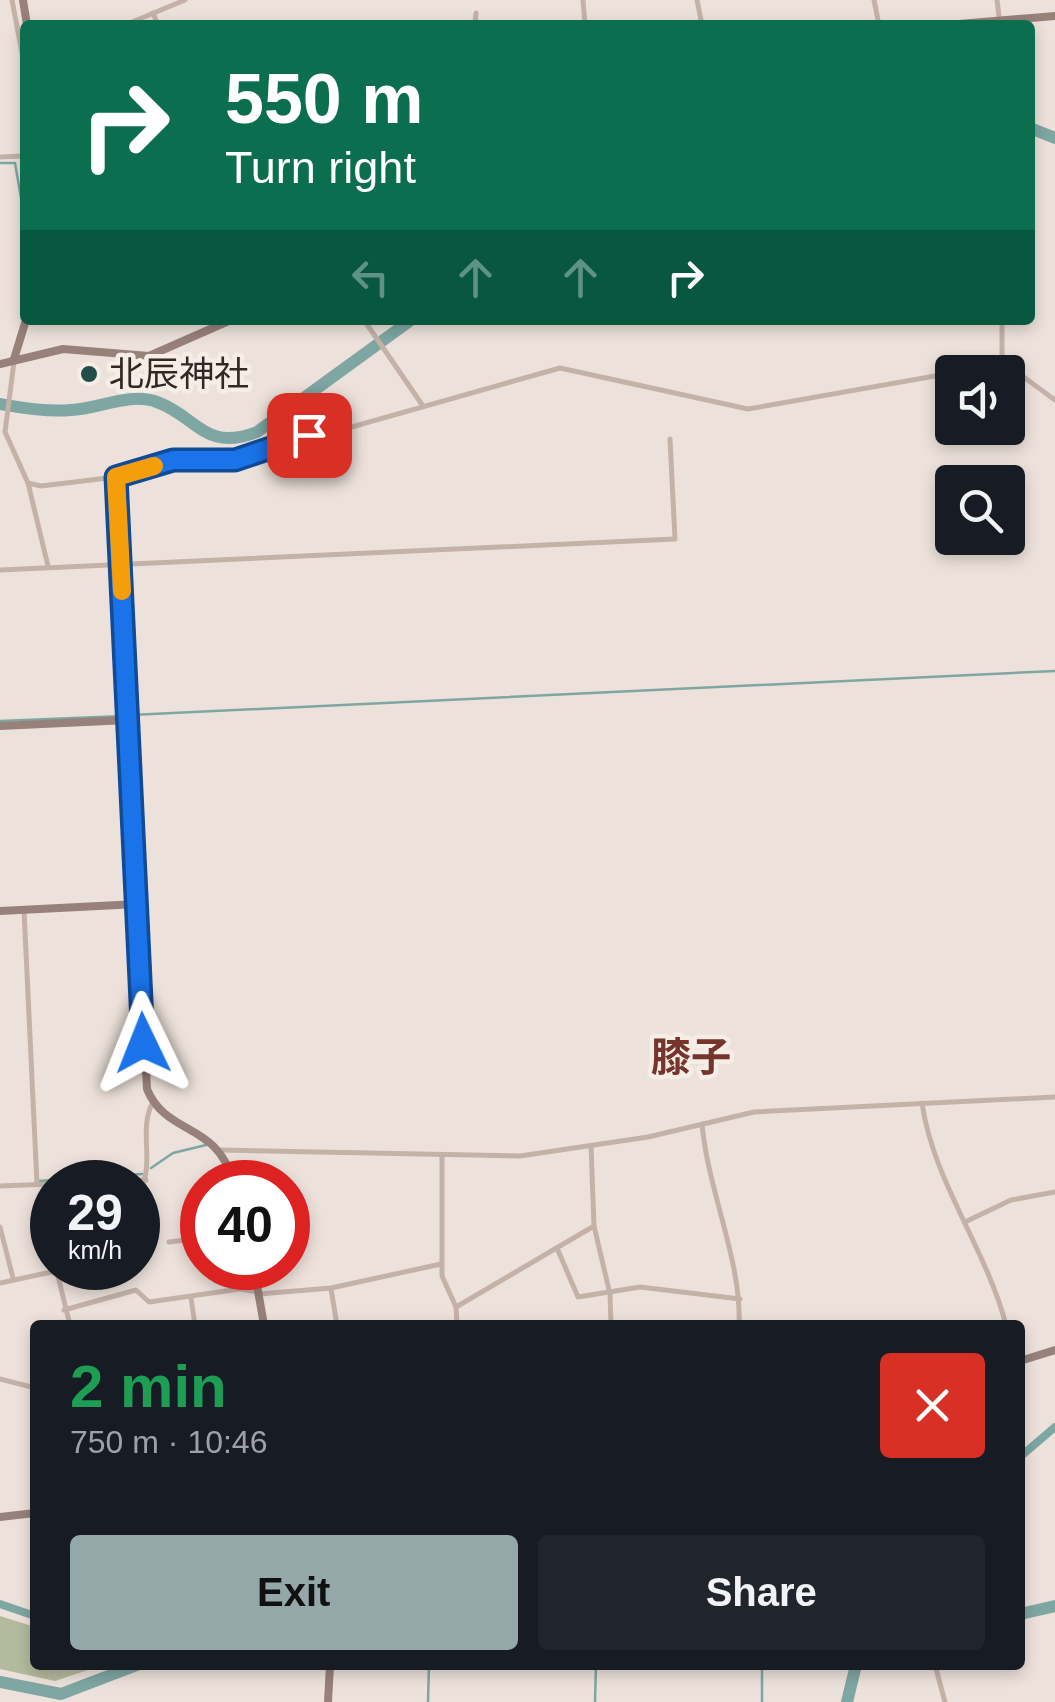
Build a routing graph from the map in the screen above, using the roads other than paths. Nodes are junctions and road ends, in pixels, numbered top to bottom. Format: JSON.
{"nodes":[{"id":1,"x":12,"y":0,"type":"edge"},
{"id":2,"x":186,"y":0,"type":"edge"},
{"id":3,"x":153,"y":13,"type":"junction"},
{"id":4,"x":476,"y":14,"type":"dead end"},
{"id":5,"x":1055,"y":16,"type":"edge"},
{"id":6,"x":137,"y":20,"type":"edge"},
{"id":7,"x":156,"y":20,"type":"edge"},
{"id":8,"x":475,"y":20,"type":"edge"},
{"id":9,"x":1024,"y":20,"type":"edge"},
{"id":10,"x":20,"y":42,"type":"edge"},
{"id":11,"x":24,"y":325,"type":"edge"},
{"id":12,"x":220,"y":325,"type":"edge"},
{"id":13,"x":367,"y":325,"type":"edge"},
{"id":14,"x":1002,"y":325,"type":"edge"},
{"id":15,"x":1002,"y":355,"type":"edge"},
{"id":16,"x":14,"y":359,"type":"junction"},
{"id":17,"x":0,"y":364,"type":"edge"},
{"id":18,"x":935,"y":376,"type":"edge"},
{"id":19,"x":1025,"y":378,"type":"edge"},
{"id":20,"x":1055,"y":400,"type":"edge"},
{"id":21,"x":424,"y":406,"type":"junction"},
{"id":22,"x":670,"y":439,"type":"dead end"},
{"id":23,"x":116,"y":477,"type":"junction"},
{"id":24,"x":28,"y":483,"type":"junction"},
{"id":25,"x":121,"y":565,"type":"junction"},
{"id":26,"x":48,"y":566,"type":"junction"},
{"id":27,"x":0,"y":570,"type":"edge"},
{"id":28,"x":128,"y":720,"type":"junction"},
{"id":29,"x":0,"y":726,"type":"edge"},
{"id":30,"x":138,"y":904,"type":"junction"},
{"id":31,"x":24,"y":910,"type":"junction"},
{"id":32,"x":0,"y":911,"type":"edge"},
{"id":33,"x":1055,"y":1098,"type":"edge"},
{"id":34,"x":152,"y":1102,"type":"junction"},
{"id":35,"x":922,"y":1103,"type":"junction"},
{"id":36,"x":702,"y":1124,"type":"junction"},
{"id":37,"x":592,"y":1146,"type":"junction"},
{"id":38,"x":220,"y":1150,"type":"junction"},
{"id":39,"x":442,"y":1157,"type":"junction"},
{"id":40,"x":36,"y":1160,"type":"edge"},
{"id":41,"x":146,"y":1160,"type":"edge"},
{"id":42,"x":224,"y":1160,"type":"edge"},
{"id":43,"x":30,"y":1184,"type":"edge"},
{"id":44,"x":0,"y":1186,"type":"edge"},
{"id":45,"x":1055,"y":1192,"type":"edge"},
{"id":46,"x":967,"y":1221,"type":"junction"},
{"id":47,"x":594,"y":1226,"type":"junction"},
{"id":48,"x":0,"y":1227,"type":"edge"},
{"id":49,"x":180,"y":1241,"type":"edge"},
{"id":50,"x":168,"y":1242,"type":"dead end"},
{"id":51,"x":557,"y":1248,"type":"junction"},
{"id":52,"x":441,"y":1264,"type":"junction"},
{"id":53,"x":30,"y":1274,"type":"edge"},
{"id":54,"x":13,"y":1278,"type":"junction"},
{"id":55,"x":0,"y":1283,"type":"edge"},
{"id":56,"x":331,"y":1288,"type":"junction"},
{"id":57,"x":60,"y":1290,"type":"edge"},
{"id":58,"x":258,"y":1290,"type":"edge"},
{"id":59,"x":259,"y":1293,"type":"junction"},
{"id":60,"x":610,"y":1294,"type":"junction"},
{"id":61,"x":191,"y":1298,"type":"junction"},
{"id":62,"x":740,"y":1300,"type":"junction"},
{"id":63,"x":456,"y":1307,"type":"junction"},
{"id":64,"x":64,"y":1310,"type":"junction"},
{"id":65,"x":68,"y":1320,"type":"edge"},
{"id":66,"x":194,"y":1320,"type":"edge"},
{"id":67,"x":263,"y":1320,"type":"edge"},
{"id":68,"x":336,"y":1320,"type":"edge"},
{"id":69,"x":457,"y":1320,"type":"edge"},
{"id":70,"x":611,"y":1320,"type":"edge"},
{"id":71,"x":740,"y":1320,"type":"edge"},
{"id":72,"x":1004,"y":1320,"type":"edge"},
{"id":73,"x":1055,"y":1350,"type":"edge"},
{"id":74,"x":1025,"y":1360,"type":"edge"},
{"id":75,"x":0,"y":1379,"type":"edge"},
{"id":76,"x":30,"y":1387,"type":"edge"},
{"id":77,"x":30,"y":1514,"type":"edge"},
{"id":78,"x":0,"y":1516,"type":"edge"},
{"id":79,"x":330,"y":1670,"type":"edge"},
{"id":80,"x":936,"y":1670,"type":"edge"},
{"id":81,"x":328,"y":1702,"type":"edge"},
{"id":82,"x":945,"y":1702,"type":"edge"}],
"edges":[{"from":1,"to":10,"type":"street"},
{"from":2,"to":3,"type":"street"},
{"from":3,"to":6,"type":"street"},
{"from":3,"to":7,"type":"street"},
{"from":4,"to":8,"type":"street"},
{"from":5,"to":9,"type":"street"},
{"from":11,"to":16,"type":"street"},
{"from":12,"to":16,"type":"street"},
{"from":13,"to":21,"type":"street"},
{"from":14,"to":15,"type":"street"},
{"from":16,"to":17,"type":"street"},
{"from":16,"to":24,"type":"street"},
{"from":18,"to":21,"type":"street"},
{"from":19,"to":20,"type":"street"},
{"from":21,"to":23,"type":"street"},
{"from":22,"to":25,"type":"street"},
{"from":23,"to":24,"type":"street"},
{"from":23,"to":25,"type":"street"},
{"from":24,"to":26,"type":"street"},
{"from":25,"to":26,"type":"street"},
{"from":25,"to":28,"type":"street"},
{"from":26,"to":27,"type":"street"},
{"from":28,"to":29,"type":"street"},
{"from":28,"to":30,"type":"street"},
{"from":30,"to":31,"type":"street"},
{"from":30,"to":34,"type":"street"},
{"from":31,"to":32,"type":"street"},
{"from":31,"to":40,"type":"street"},
{"from":33,"to":35,"type":"street"},
{"from":34,"to":38,"type":"street"},
{"from":34,"to":41,"type":"street"},
{"from":35,"to":36,"type":"street"},
{"from":35,"to":46,"type":"street"},
{"from":36,"to":37,"type":"street"},
{"from":36,"to":62,"type":"street"},
{"from":37,"to":39,"type":"street"},
{"from":37,"to":47,"type":"street"},
{"from":38,"to":39,"type":"street"},
{"from":38,"to":42,"type":"street"},
{"from":39,"to":52,"type":"street"},
{"from":43,"to":44,"type":"street"},
{"from":45,"to":46,"type":"street"},
{"from":46,"to":72,"type":"street"},
{"from":47,"to":51,"type":"street"},
{"from":47,"to":60,"type":"street"},
{"from":48,"to":54,"type":"street"},
{"from":49,"to":50,"type":"street"},
{"from":51,"to":60,"type":"street"},
{"from":51,"to":63,"type":"street"},
{"from":52,"to":56,"type":"street"},
{"from":52,"to":63,"type":"street"},
{"from":53,"to":54,"type":"street"},
{"from":54,"to":55,"type":"street"},
{"from":56,"to":59,"type":"street"},
{"from":56,"to":68,"type":"street"},
{"from":57,"to":64,"type":"street"},
{"from":58,"to":59,"type":"street"},
{"from":59,"to":61,"type":"street"},
{"from":59,"to":67,"type":"street"},
{"from":60,"to":62,"type":"street"},
{"from":60,"to":70,"type":"street"},
{"from":61,"to":64,"type":"street"},
{"from":61,"to":66,"type":"street"},
{"from":62,"to":71,"type":"street"},
{"from":63,"to":69,"type":"street"},
{"from":64,"to":65,"type":"street"},
{"from":73,"to":74,"type":"street"},
{"from":75,"to":76,"type":"street"},
{"from":77,"to":78,"type":"street"},
{"from":79,"to":81,"type":"street"},
{"from":80,"to":82,"type":"street"}]}
